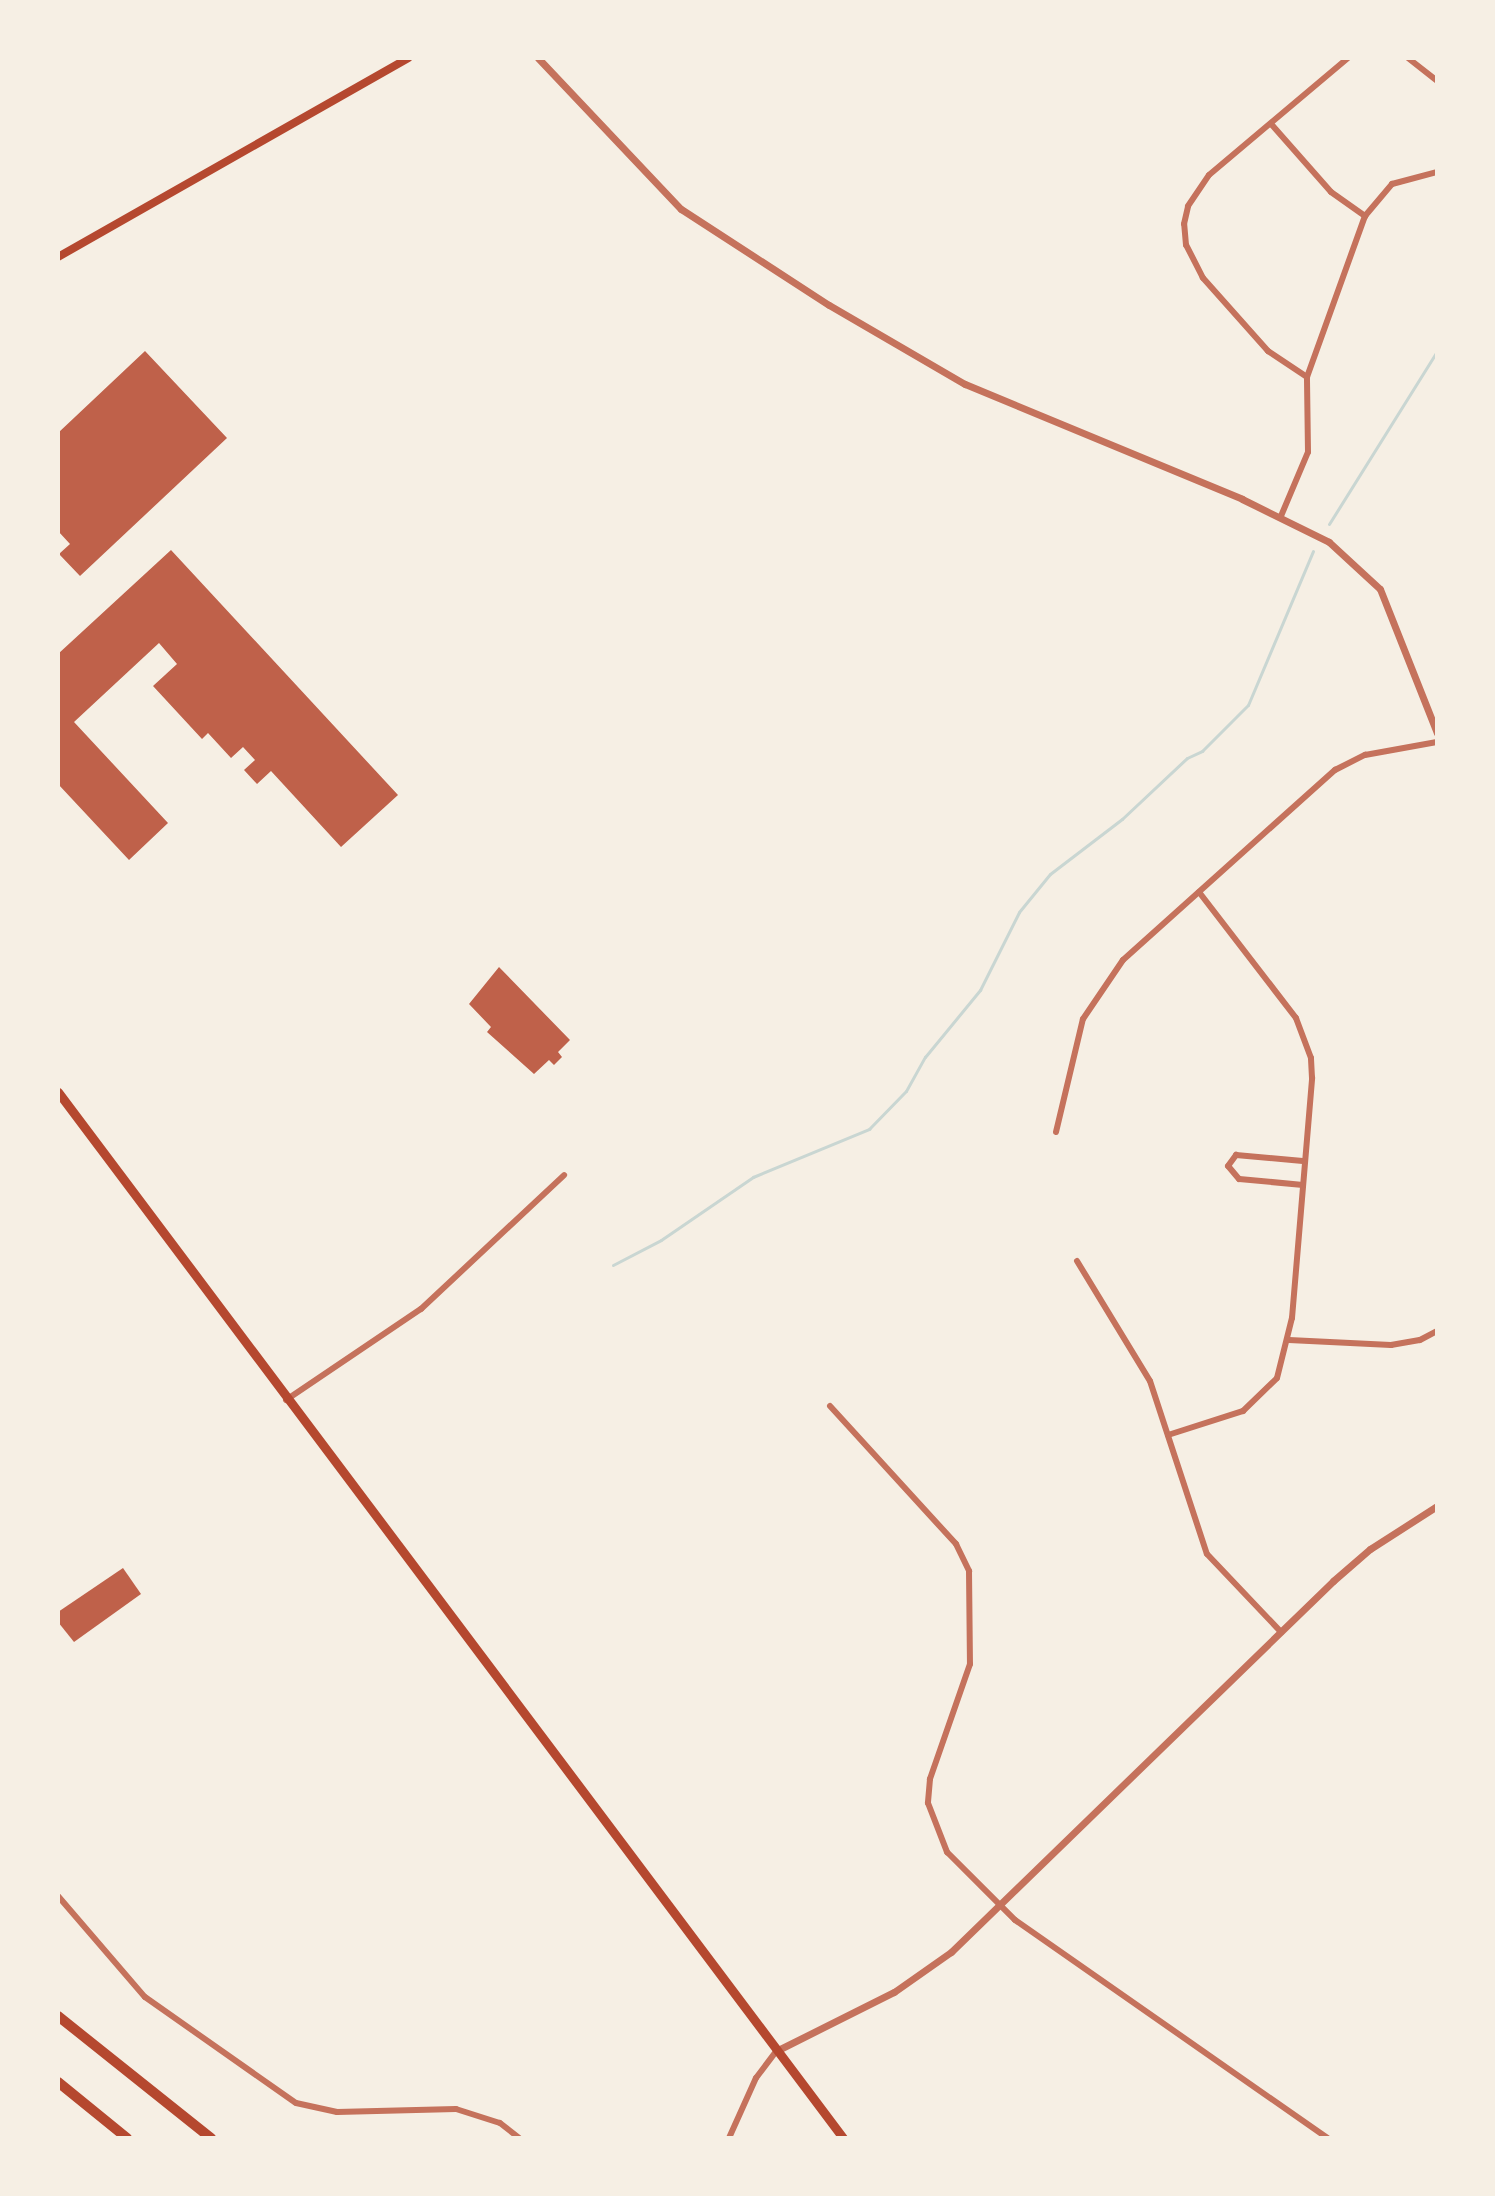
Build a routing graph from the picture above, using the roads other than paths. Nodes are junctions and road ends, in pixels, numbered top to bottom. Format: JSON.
{"nodes":[{"id":1,"x":409,"y":58,"type":"edge"},
{"id":2,"x":538,"y":58,"type":"edge"},
{"id":3,"x":1348,"y":58,"type":"edge"},
{"id":4,"x":1408,"y":58,"type":"edge"},
{"id":5,"x":1437,"y":81,"type":"edge"},
{"id":6,"x":1272,"y":125,"type":"junction"},
{"id":7,"x":1437,"y":172,"type":"edge"},
{"id":8,"x":1365,"y":216,"type":"junction"},
{"id":9,"x":58,"y":257,"type":"edge"},
{"id":10,"x":1307,"y":377,"type":"junction"},
{"id":11,"x":1281,"y":516,"type":"junction"},
{"id":12,"x":1437,"y":733,"type":"edge"},
{"id":13,"x":1437,"y":742,"type":"edge"},
{"id":14,"x":1199,"y":892,"type":"junction"},
{"id":15,"x":58,"y":1092,"type":"edge"},
{"id":16,"x":1056,"y":1132,"type":"dead end"},
{"id":17,"x":1303,"y":1161,"type":"junction"},
{"id":18,"x":564,"y":1175,"type":"dead end"},
{"id":19,"x":1303,"y":1185,"type":"junction"},
{"id":20,"x":1077,"y":1261,"type":"dead end"},
{"id":21,"x":1437,"y":1331,"type":"edge"},
{"id":22,"x":1289,"y":1340,"type":"junction"},
{"id":23,"x":286,"y":1400,"type":"junction"},
{"id":24,"x":830,"y":1406,"type":"dead end"},
{"id":25,"x":1168,"y":1435,"type":"junction"},
{"id":26,"x":1437,"y":1506,"type":"edge"},
{"id":27,"x":1281,"y":1632,"type":"junction"},
{"id":28,"x":58,"y":1896,"type":"edge"},
{"id":29,"x":998,"y":1907,"type":"junction"},
{"id":30,"x":58,"y":2016,"type":"edge"},
{"id":31,"x":776,"y":2051,"type":"junction"},
{"id":32,"x":58,"y":2082,"type":"edge"},
{"id":33,"x":127,"y":2138,"type":"edge"},
{"id":34,"x":211,"y":2138,"type":"edge"},
{"id":35,"x":519,"y":2138,"type":"edge"},
{"id":36,"x":729,"y":2138,"type":"edge"},
{"id":37,"x":843,"y":2138,"type":"edge"},
{"id":38,"x":1328,"y":2138,"type":"edge"}],
"edges":[{"from":1,"to":9,"type":"main road"},
{"from":2,"to":11,"type":"street"},
{"from":3,"to":6,"type":"street"},
{"from":4,"to":5,"type":"street"},
{"from":6,"to":8,"type":"street"},
{"from":6,"to":10,"type":"street"},
{"from":7,"to":8,"type":"street"},
{"from":8,"to":10,"type":"street"},
{"from":10,"to":11,"type":"street"},
{"from":11,"to":12,"type":"street"},
{"from":13,"to":14,"type":"street"},
{"from":14,"to":16,"type":"street"},
{"from":14,"to":17,"type":"street"},
{"from":15,"to":23,"type":"main road"},
{"from":17,"to":19,"type":"street"},
{"from":17,"to":19,"type":"street"},
{"from":18,"to":23,"type":"street"},
{"from":19,"to":22,"type":"street"},
{"from":20,"to":25,"type":"street"},
{"from":21,"to":22,"type":"street"},
{"from":22,"to":25,"type":"street"},
{"from":23,"to":31,"type":"main road"},
{"from":24,"to":29,"type":"street"},
{"from":25,"to":27,"type":"street"},
{"from":26,"to":27,"type":"street"},
{"from":27,"to":29,"type":"street"},
{"from":28,"to":35,"type":"street"},
{"from":29,"to":31,"type":"street"},
{"from":29,"to":38,"type":"street"},
{"from":30,"to":34,"type":"highway"},
{"from":31,"to":36,"type":"street"},
{"from":31,"to":37,"type":"main road"},
{"from":32,"to":33,"type":"highway"}]}
